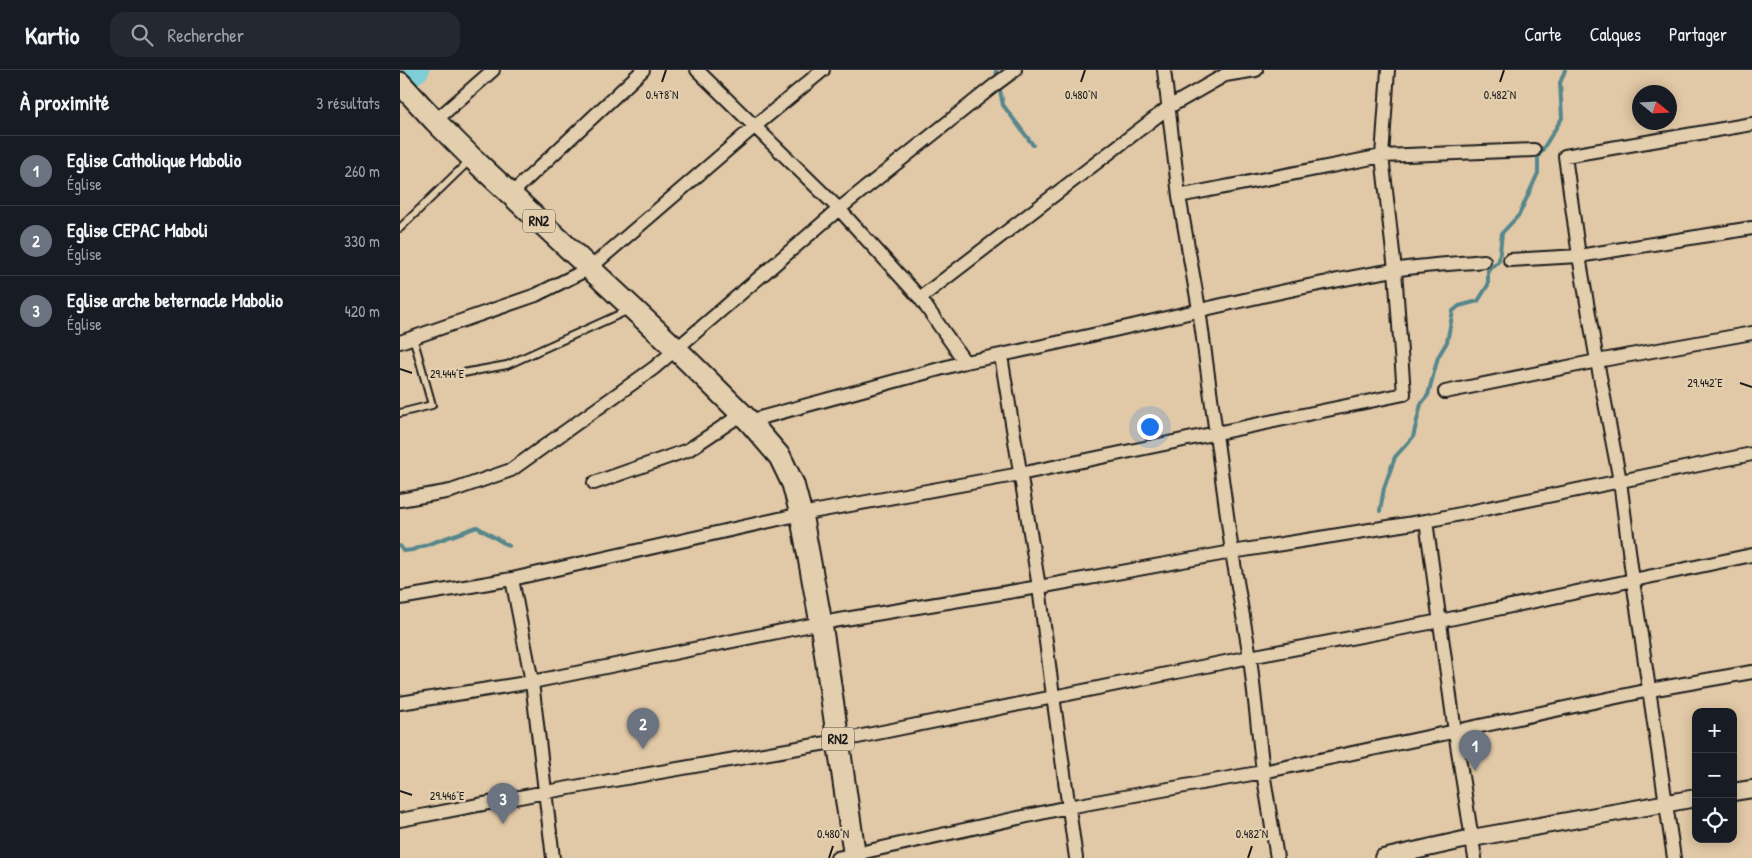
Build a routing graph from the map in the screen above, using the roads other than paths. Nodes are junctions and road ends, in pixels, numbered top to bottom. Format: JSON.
{"nodes":[{"id":1,"x":493,"y":70,"type":"edge"},
{"id":2,"x":643,"y":70,"type":"edge"},
{"id":3,"x":697,"y":70,"type":"edge"},
{"id":4,"x":823,"y":70,"type":"edge"},
{"id":5,"x":1015,"y":70,"type":"edge"},
{"id":6,"x":1164,"y":70,"type":"edge"},
{"id":7,"x":1256,"y":70,"type":"edge"},
{"id":8,"x":1388,"y":70,"type":"edge"},
{"id":9,"x":403,"y":86,"type":"edge"},
{"id":10,"x":1169,"y":107,"type":"junction"},
{"id":11,"x":435,"y":121,"type":"junction"},
{"id":12,"x":1752,"y":124,"type":"edge"},
{"id":13,"x":754,"y":127,"type":"junction"},
{"id":14,"x":1534,"y":150,"type":"dead end"},
{"id":15,"x":1382,"y":156,"type":"junction"},
{"id":16,"x":472,"y":158,"type":"junction"},
{"id":17,"x":510,"y":195,"type":"junction"},
{"id":18,"x":1179,"y":196,"type":"junction"},
{"id":19,"x":838,"y":209,"type":"junction"},
{"id":20,"x":400,"y":228,"type":"edge"},
{"id":21,"x":1752,"y":228,"type":"edge"},
{"id":22,"x":1579,"y":256,"type":"junction"},
{"id":23,"x":1510,"y":260,"type":"dead end"},
{"id":24,"x":1484,"y":261,"type":"dead end"},
{"id":25,"x":590,"y":268,"type":"junction"},
{"id":26,"x":1395,"y":270,"type":"junction"},
{"id":27,"x":920,"y":298,"type":"junction"},
{"id":28,"x":633,"y":308,"type":"junction"},
{"id":29,"x":1199,"y":309,"type":"junction"},
{"id":30,"x":1752,"y":333,"type":"edge"},
{"id":31,"x":413,"y":338,"type":"junction"},
{"id":32,"x":400,"y":342,"type":"edge"},
{"id":33,"x":676,"y":348,"type":"junction"},
{"id":34,"x":1001,"y":356,"type":"junction"},
{"id":35,"x":1597,"y":361,"type":"junction"},
{"id":36,"x":965,"y":362,"type":"junction"},
{"id":37,"x":463,"y":373,"type":"dead end"},
{"id":38,"x":1445,"y":392,"type":"dead end"},
{"id":39,"x":400,"y":413,"type":"edge"},
{"id":40,"x":746,"y":417,"type":"junction"},
{"id":41,"x":1217,"y":433,"type":"junction"},
{"id":42,"x":1752,"y":454,"type":"edge"},
{"id":43,"x":1020,"y":474,"type":"junction"},
{"id":44,"x":1620,"y":481,"type":"junction"},
{"id":45,"x":594,"y":483,"type":"dead end"},
{"id":46,"x":400,"y":500,"type":"edge"},
{"id":47,"x":801,"y":514,"type":"junction"},
{"id":48,"x":1426,"y":521,"type":"junction"},
{"id":49,"x":1232,"y":552,"type":"junction"},
{"id":50,"x":1752,"y":555,"type":"edge"},
{"id":51,"x":512,"y":579,"type":"junction"},
{"id":52,"x":1633,"y":581,"type":"junction"},
{"id":53,"x":1039,"y":586,"type":"junction"},
{"id":54,"x":400,"y":598,"type":"edge"},
{"id":55,"x":1440,"y":621,"type":"junction"},
{"id":56,"x":821,"y":623,"type":"junction"},
{"id":57,"x":1250,"y":656,"type":"junction"},
{"id":58,"x":1752,"y":672,"type":"edge"},
{"id":59,"x":532,"y":682,"type":"junction"},
{"id":60,"x":1650,"y":690,"type":"junction"},
{"id":61,"x":1053,"y":696,"type":"junction"},
{"id":62,"x":400,"y":703,"type":"edge"},
{"id":63,"x":1455,"y":732,"type":"junction"},
{"id":64,"x":838,"y":741,"type":"junction"},
{"id":65,"x":1263,"y":772,"type":"junction"},
{"id":66,"x":1752,"y":788,"type":"edge"},
{"id":67,"x":1737,"y":791,"type":"edge"},
{"id":68,"x":546,"y":792,"type":"junction"},
{"id":69,"x":1692,"y":799,"type":"edge"},
{"id":70,"x":1667,"y":804,"type":"junction"},
{"id":71,"x":1068,"y":807,"type":"junction"},
{"id":72,"x":400,"y":820,"type":"edge"},
{"id":73,"x":1472,"y":838,"type":"junction"},
{"id":74,"x":849,"y":857,"type":"edge"},
{"id":75,"x":553,"y":858,"type":"edge"},
{"id":76,"x":1076,"y":858,"type":"edge"},
{"id":77,"x":1278,"y":858,"type":"edge"},
{"id":78,"x":1383,"y":858,"type":"edge"},
{"id":79,"x":1475,"y":858,"type":"edge"},
{"id":80,"x":1674,"y":858,"type":"edge"}],
"edges":[{"from":1,"to":11,"type":"street"},
{"from":2,"to":17,"type":"street"},
{"from":3,"to":13,"type":"street"},
{"from":4,"to":13,"type":"street"},
{"from":5,"to":19,"type":"street"},
{"from":6,"to":10,"type":"street"},
{"from":7,"to":10,"type":"street"},
{"from":8,"to":15,"type":"street"},
{"from":9,"to":11,"type":"highway","number":"RN2"},
{"from":10,"to":18,"type":"street"},
{"from":10,"to":27,"type":"street"},
{"from":11,"to":16,"type":"highway","number":"RN2"},
{"from":12,"to":22,"type":"street"},
{"from":13,"to":19,"type":"street"},
{"from":13,"to":25,"type":"street"},
{"from":14,"to":15,"type":"street"},
{"from":15,"to":18,"type":"street"},
{"from":15,"to":26,"type":"street"},
{"from":16,"to":17,"type":"highway","number":"RN2"},
{"from":16,"to":20,"type":"lane"},
{"from":17,"to":25,"type":"highway","number":"RN2"},
{"from":18,"to":29,"type":"street"},
{"from":19,"to":27,"type":"street"},
{"from":19,"to":33,"type":"street"},
{"from":21,"to":22,"type":"street"},
{"from":22,"to":23,"type":"street"},
{"from":22,"to":35,"type":"street"},
{"from":24,"to":26,"type":"street"},
{"from":25,"to":28,"type":"highway","number":"RN2"},
{"from":25,"to":31,"type":"street"},
{"from":26,"to":29,"type":"street"},
{"from":26,"to":41,"type":"street"},
{"from":27,"to":36,"type":"street"},
{"from":28,"to":33,"type":"highway","number":"RN2"},
{"from":28,"to":37,"type":"lane"},
{"from":29,"to":34,"type":"street"},
{"from":29,"to":41,"type":"street"},
{"from":30,"to":35,"type":"street"},
{"from":31,"to":32,"type":"street"},
{"from":31,"to":39,"type":"lane"},
{"from":33,"to":40,"type":"highway","number":"RN2"},
{"from":33,"to":46,"type":"street"},
{"from":34,"to":36,"type":"street"},
{"from":34,"to":43,"type":"street"},
{"from":35,"to":38,"type":"street"},
{"from":35,"to":44,"type":"street"},
{"from":36,"to":40,"type":"street"},
{"from":40,"to":45,"type":"street"},
{"from":40,"to":47,"type":"highway","number":"RN2"},
{"from":41,"to":43,"type":"street"},
{"from":41,"to":49,"type":"street"},
{"from":42,"to":44,"type":"street"},
{"from":43,"to":47,"type":"street"},
{"from":43,"to":53,"type":"street"},
{"from":44,"to":48,"type":"street"},
{"from":44,"to":52,"type":"street"},
{"from":47,"to":51,"type":"street"},
{"from":47,"to":56,"type":"highway","number":"RN2"},
{"from":48,"to":49,"type":"street"},
{"from":48,"to":55,"type":"street"},
{"from":49,"to":53,"type":"street"},
{"from":49,"to":57,"type":"street"},
{"from":50,"to":52,"type":"street"},
{"from":51,"to":54,"type":"street"},
{"from":51,"to":59,"type":"street"},
{"from":52,"to":55,"type":"street"},
{"from":52,"to":60,"type":"street"},
{"from":53,"to":56,"type":"street"},
{"from":53,"to":61,"type":"street"},
{"from":55,"to":57,"type":"street"},
{"from":55,"to":63,"type":"street"},
{"from":56,"to":59,"type":"street"},
{"from":56,"to":64,"type":"highway","number":"RN2"},
{"from":57,"to":61,"type":"street"},
{"from":57,"to":65,"type":"street"},
{"from":58,"to":60,"type":"street"},
{"from":59,"to":62,"type":"street"},
{"from":59,"to":68,"type":"street"},
{"from":60,"to":63,"type":"street"},
{"from":60,"to":70,"type":"street"},
{"from":61,"to":64,"type":"street"},
{"from":61,"to":71,"type":"street"},
{"from":63,"to":65,"type":"street"},
{"from":63,"to":73,"type":"street"},
{"from":64,"to":68,"type":"street"},
{"from":64,"to":74,"type":"highway","number":"RN2"},
{"from":65,"to":71,"type":"street"},
{"from":65,"to":77,"type":"street"},
{"from":66,"to":67,"type":"street"},
{"from":68,"to":72,"type":"street"},
{"from":68,"to":75,"type":"street"},
{"from":69,"to":70,"type":"street"},
{"from":70,"to":73,"type":"street"},
{"from":70,"to":80,"type":"street"},
{"from":71,"to":74,"type":"street"},
{"from":71,"to":76,"type":"street"},
{"from":73,"to":78,"type":"street"},
{"from":73,"to":79,"type":"street"}]}
